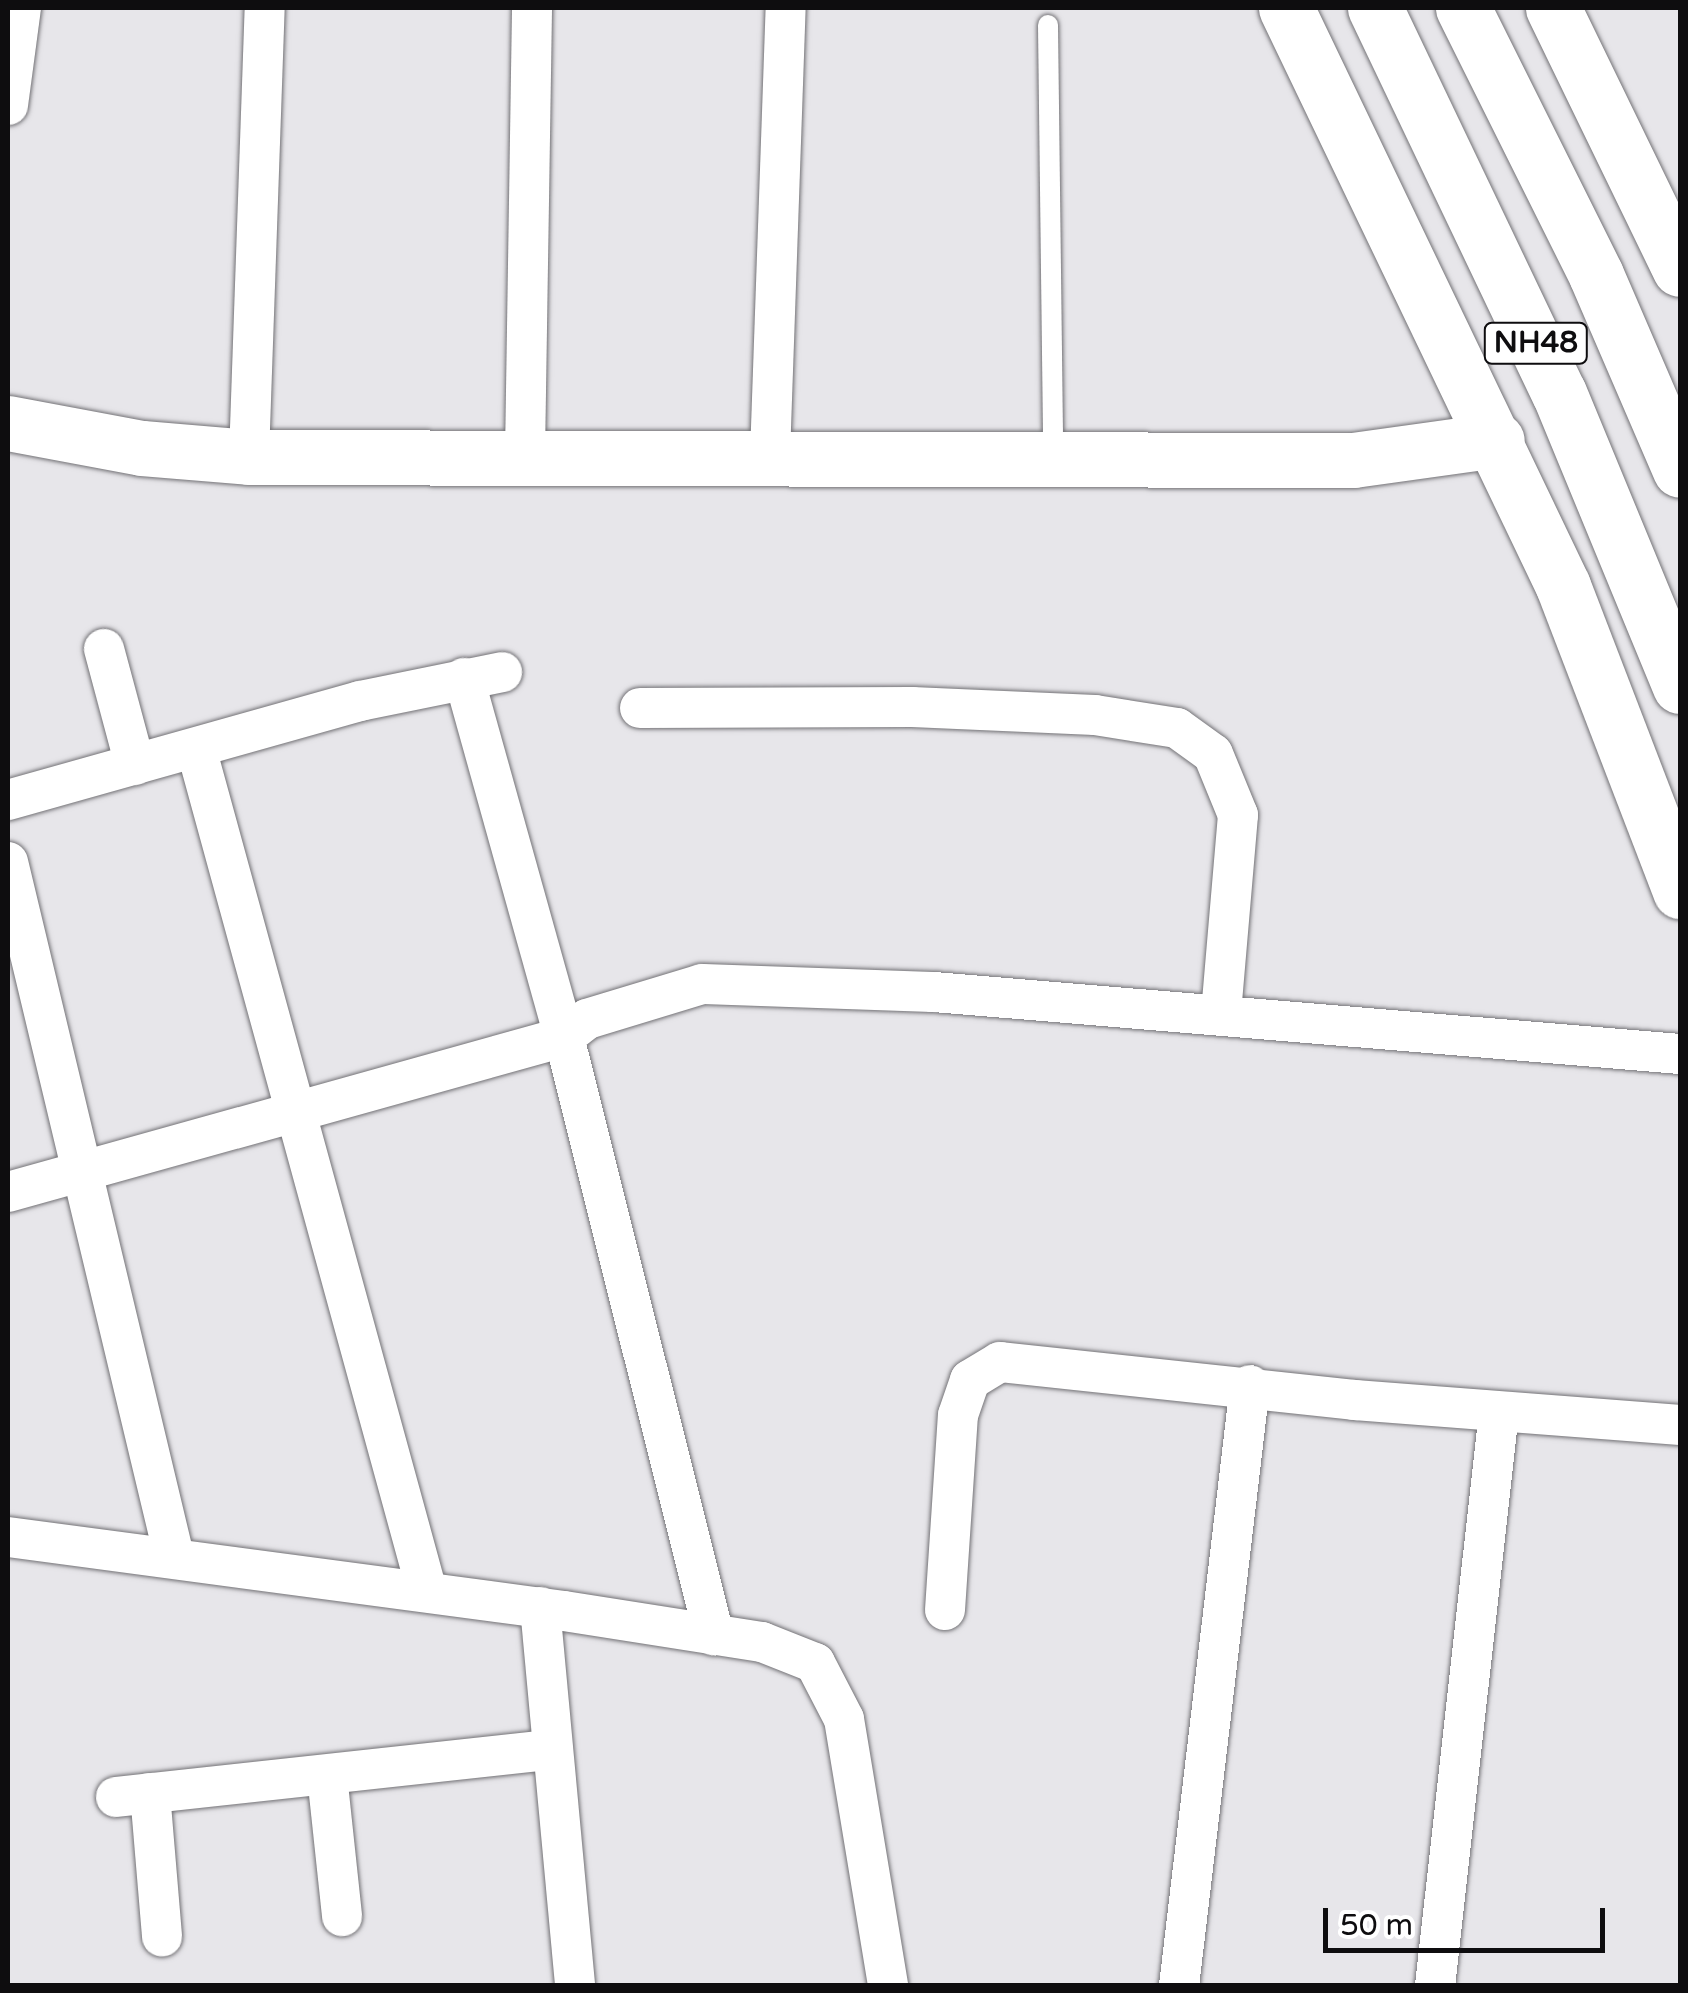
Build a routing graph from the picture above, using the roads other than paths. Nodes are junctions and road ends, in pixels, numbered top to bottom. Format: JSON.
{"nodes":[{"id":1,"x":21,"y":8,"type":"edge"},
{"id":2,"x":265,"y":8,"type":"edge"},
{"id":3,"x":532,"y":8,"type":"edge"},
{"id":4,"x":786,"y":8,"type":"edge"},
{"id":5,"x":1286,"y":8,"type":"edge"},
{"id":6,"x":1374,"y":8,"type":"edge"},
{"id":7,"x":1463,"y":8,"type":"edge"},
{"id":8,"x":1553,"y":8,"type":"edge"},
{"id":9,"x":1048,"y":26,"type":"dead end"},
{"id":10,"x":8,"y":105,"type":"edge"},
{"id":11,"x":1680,"y":269,"type":"edge"},
{"id":12,"x":8,"y":423,"type":"edge"},
{"id":13,"x":1497,"y":440,"type":"junction"},
{"id":14,"x":249,"y":456,"type":"junction"},
{"id":15,"x":525,"y":456,"type":"junction"},
{"id":16,"x":770,"y":456,"type":"junction"},
{"id":17,"x":1053,"y":458,"type":"junction"},
{"id":18,"x":1680,"y":470,"type":"edge"},
{"id":19,"x":104,"y":649,"type":"dead end"},
{"id":20,"x":1680,"y":686,"type":"edge"},
{"id":21,"x":640,"y":708,"type":"dead end"},
{"id":22,"x":196,"y":748,"type":"junction"},
{"id":23,"x":136,"y":766,"type":"junction"},
{"id":24,"x":8,"y":800,"type":"edge"},
{"id":25,"x":8,"y":862,"type":"edge"},
{"id":26,"x":1680,"y":890,"type":"edge"},
{"id":27,"x":1221,"y":1016,"type":"junction"},
{"id":28,"x":564,"y":1037,"type":"junction"},
{"id":29,"x":1680,"y":1054,"type":"edge"},
{"id":30,"x":296,"y":1116,"type":"junction"},
{"id":31,"x":80,"y":1173,"type":"junction"},
{"id":32,"x":8,"y":1192,"type":"edge"},
{"id":33,"x":1250,"y":1385,"type":"junction"},
{"id":34,"x":1499,"y":1412,"type":"junction"},
{"id":35,"x":1680,"y":1424,"type":"edge"},
{"id":36,"x":8,"y":1537,"type":"edge"},
{"id":37,"x":174,"y":1556,"type":"junction"},
{"id":38,"x":427,"y":1591,"type":"junction"},
{"id":39,"x":540,"y":1608,"type":"junction"},
{"id":40,"x":945,"y":1610,"type":"dead end"},
{"id":41,"x":714,"y":1635,"type":"junction"},
{"id":42,"x":552,"y":1750,"type":"junction"},
{"id":43,"x":327,"y":1776,"type":"junction"},
{"id":44,"x":342,"y":1916,"type":"dead end"},
{"id":45,"x":162,"y":1937,"type":"dead end"},
{"id":46,"x":575,"y":1986,"type":"edge"},
{"id":47,"x":888,"y":1986,"type":"edge"},
{"id":48,"x":1178,"y":1986,"type":"edge"},
{"id":49,"x":1435,"y":1986,"type":"edge"}],
"edges":[{"from":1,"to":10,"type":"street"},
{"from":2,"to":14,"type":"street"},
{"from":3,"to":15,"type":"street"},
{"from":4,"to":16,"type":"street"},
{"from":5,"to":13,"type":"main road"},
{"from":6,"to":20,"type":"main road","number":"NH48"},
{"from":7,"to":18,"type":"main road","number":"NH48"},
{"from":8,"to":11,"type":"main road"},
{"from":9,"to":17,"type":"lane"},
{"from":12,"to":14,"type":"main road"},
{"from":13,"to":17,"type":"main road"},
{"from":13,"to":26,"type":"main road"},
{"from":14,"to":15,"type":"main road"},
{"from":15,"to":16,"type":"main road"},
{"from":16,"to":17,"type":"main road"},
{"from":19,"to":23,"type":"street"},
{"from":21,"to":27,"type":"street"},
{"from":22,"to":23,"type":"street"},
{"from":22,"to":28,"type":"street"},
{"from":22,"to":30,"type":"street"},
{"from":23,"to":24,"type":"street"},
{"from":25,"to":31,"type":"street"},
{"from":27,"to":28,"type":"street"},
{"from":27,"to":29,"type":"street"},
{"from":28,"to":30,"type":"street"},
{"from":28,"to":41,"type":"street"},
{"from":30,"to":31,"type":"street"},
{"from":30,"to":38,"type":"street"},
{"from":31,"to":32,"type":"street"},
{"from":31,"to":37,"type":"street"},
{"from":33,"to":34,"type":"street"},
{"from":33,"to":40,"type":"street"},
{"from":33,"to":48,"type":"street"},
{"from":34,"to":35,"type":"street"},
{"from":34,"to":49,"type":"street"},
{"from":36,"to":37,"type":"street"},
{"from":37,"to":38,"type":"street"},
{"from":38,"to":39,"type":"street"},
{"from":39,"to":41,"type":"street"},
{"from":39,"to":42,"type":"street"},
{"from":41,"to":47,"type":"street"},
{"from":42,"to":43,"type":"street"},
{"from":42,"to":46,"type":"street"},
{"from":43,"to":44,"type":"street"},
{"from":43,"to":45,"type":"street"}]}
